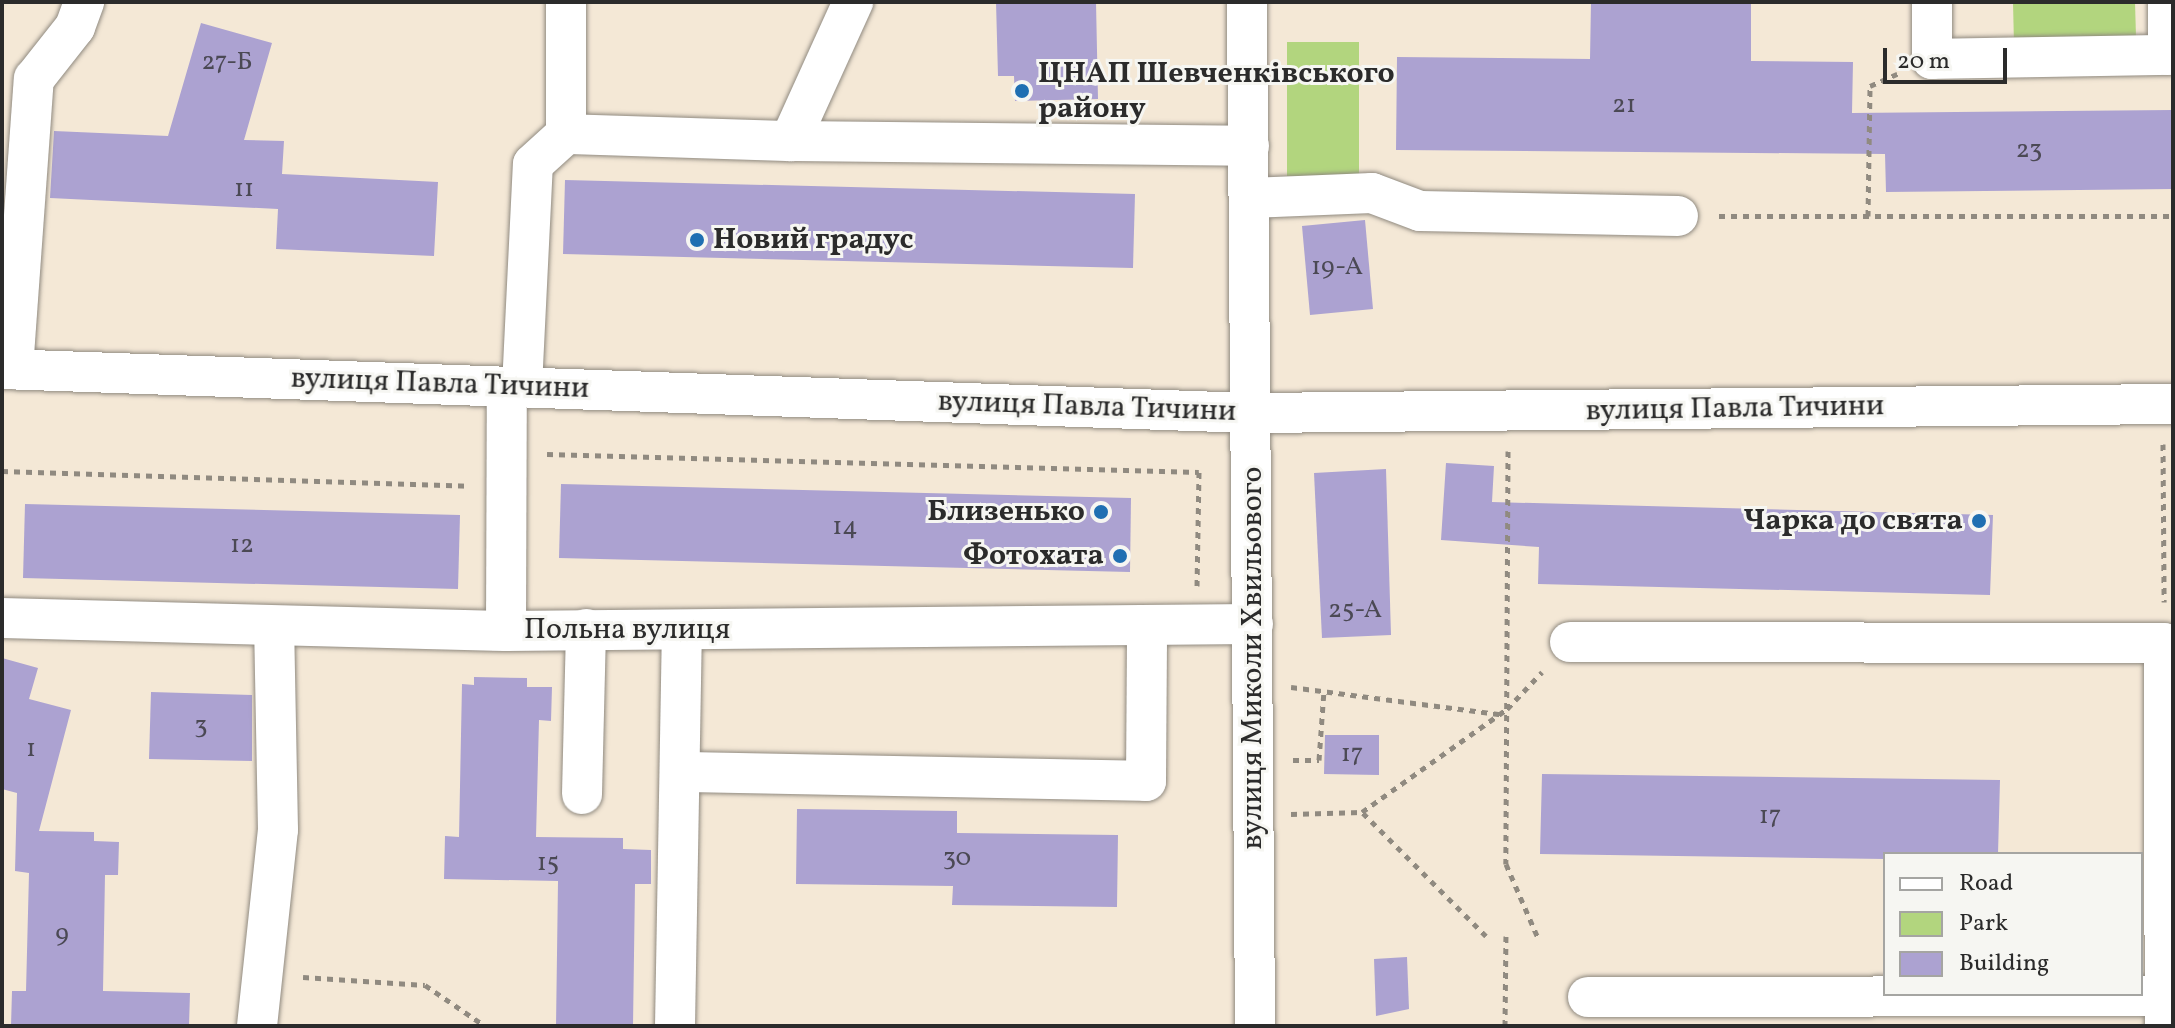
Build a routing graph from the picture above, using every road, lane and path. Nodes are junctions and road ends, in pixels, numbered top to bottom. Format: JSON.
{"nodes":[{"id":1,"x":84,"y":2,"type":"edge"},
{"id":2,"x":566,"y":2,"type":"edge"},
{"id":3,"x":853,"y":2,"type":"edge"},
{"id":4,"x":1247,"y":2,"type":"edge"},
{"id":5,"x":1932,"y":2,"type":"edge"},
{"id":6,"x":2168,"y":2,"type":"edge"},
{"id":7,"x":1932,"y":59,"type":"junction"},
{"id":8,"x":566,"y":134,"type":"junction"},
{"id":9,"x":790,"y":141,"type":"junction"},
{"id":10,"x":1249,"y":146,"type":"junction"},
{"id":11,"x":1250,"y":198,"type":"junction"},
{"id":12,"x":1678,"y":216,"type":"joint"},
{"id":13,"x":1868,"y":216,"type":"junction"},
{"id":14,"x":2173,"y":216,"type":"edge"},
{"id":15,"x":7,"y":369,"type":"edge"},
{"id":16,"x":515,"y":387,"type":"junction"},
{"id":17,"x":2168,"y":404,"type":"edge"},
{"id":18,"x":1252,"y":413,"type":"junction"},
{"id":19,"x":1508,"y":438,"type":"dead end"},
{"id":20,"x":507,"y":453,"type":"junction"},
{"id":21,"x":2,"y":471,"type":"edge"},
{"id":22,"x":1199,"y":472,"type":"dead end"},
{"id":23,"x":2,"y":618,"type":"edge"},
{"id":24,"x":1253,"y":624,"type":"junction"},
{"id":25,"x":1147,"y":626,"type":"junction"},
{"id":26,"x":274,"y":629,"type":"junction"},
{"id":27,"x":586,"y":629,"type":"junction"},
{"id":28,"x":682,"y":630,"type":"junction"},
{"id":29,"x":506,"y":631,"type":"junction"},
{"id":30,"x":1570,"y":642,"type":"joint"},
{"id":31,"x":2164,"y":643,"type":"junction"},
{"id":32,"x":1277,"y":685,"type":"dead end"},
{"id":33,"x":1324,"y":691,"type":"junction"},
{"id":34,"x":1507,"y":709,"type":"junction"},
{"id":35,"x":1501,"y":714,"type":"junction"},
{"id":36,"x":1319,"y":760,"type":"dead end"},
{"id":37,"x":681,"y":772,"type":"junction"},
{"id":38,"x":582,"y":794,"type":"dead end"},
{"id":39,"x":1362,"y":812,"type":"junction"},
{"id":40,"x":1254,"y":814,"type":"junction"},
{"id":41,"x":1486,"y":936,"type":"dead end"},
{"id":42,"x":1506,"y":936,"type":"dead end"},
{"id":43,"x":1538,"y":938,"type":"dead end"},
{"id":44,"x":261,"y":975,"type":"junction"},
{"id":45,"x":1588,"y":997,"type":"dead end"},
{"id":46,"x":2165,"y":1011,"type":"edge"},
{"id":47,"x":257,"y":1026,"type":"edge"},
{"id":48,"x":485,"y":1026,"type":"edge"},
{"id":49,"x":675,"y":1026,"type":"edge"},
{"id":50,"x":1255,"y":1026,"type":"edge"},
{"id":51,"x":1505,"y":1026,"type":"edge"}],
"edges":[{"from":1,"to":15,"type":"street"},
{"from":2,"to":8,"type":"street"},
{"from":3,"to":9,"type":"street"},
{"from":4,"to":10,"type":"street","name":"вулиця Миколи Хвильового"},
{"from":5,"to":7,"type":"street"},
{"from":6,"to":7,"type":"street"},
{"from":7,"to":13,"type":"path"},
{"from":8,"to":9,"type":"street"},
{"from":8,"to":16,"type":"street"},
{"from":9,"to":10,"type":"street"},
{"from":10,"to":11,"type":"street","name":"вулиця Миколи Хвильового"},
{"from":11,"to":12,"type":"street"},
{"from":11,"to":18,"type":"street","name":"вулиця Миколи Хвильового"},
{"from":12,"to":13,"type":"path"},
{"from":13,"to":14,"type":"path"},
{"from":15,"to":16,"type":"street","name":"вулиця Павла Тичини"},
{"from":16,"to":18,"type":"street","name":"вулиця Павла Тичини"},
{"from":16,"to":20,"type":"street"},
{"from":17,"to":18,"type":"street","name":"вулиця Павла Тичини"},
{"from":17,"to":31,"type":"path"},
{"from":18,"to":24,"type":"street","name":"вулиця Миколи Хвильового"},
{"from":19,"to":34,"type":"path"},
{"from":20,"to":21,"type":"path"},
{"from":20,"to":22,"type":"path"},
{"from":20,"to":29,"type":"street"},
{"from":23,"to":26,"type":"street","name":"Польна вулиця"},
{"from":24,"to":25,"type":"street","name":"Польна вулиця"},
{"from":24,"to":40,"type":"street","name":"вулиця Миколи Хвильового"},
{"from":25,"to":28,"type":"street","name":"Польна вулиця"},
{"from":25,"to":37,"type":"street"},
{"from":26,"to":29,"type":"street","name":"Польна вулиця"},
{"from":26,"to":44,"type":"street"},
{"from":27,"to":28,"type":"street","name":"Польна вулиця"},
{"from":27,"to":29,"type":"street","name":"Польна вулиця"},
{"from":27,"to":38,"type":"street"},
{"from":28,"to":37,"type":"street"},
{"from":30,"to":31,"type":"street"},
{"from":30,"to":34,"type":"path"},
{"from":31,"to":46,"type":"street"},
{"from":32,"to":33,"type":"path"},
{"from":33,"to":35,"type":"path"},
{"from":33,"to":36,"type":"path"},
{"from":34,"to":35,"type":"path"},
{"from":34,"to":43,"type":"path"},
{"from":35,"to":39,"type":"path"},
{"from":37,"to":49,"type":"street"},
{"from":39,"to":40,"type":"path"},
{"from":39,"to":41,"type":"path"},
{"from":40,"to":50,"type":"street","name":"вулиця Миколи Хвильового"},
{"from":42,"to":51,"type":"path"},
{"from":44,"to":47,"type":"street"},
{"from":44,"to":48,"type":"path"},
{"from":45,"to":46,"type":"street"}]}
